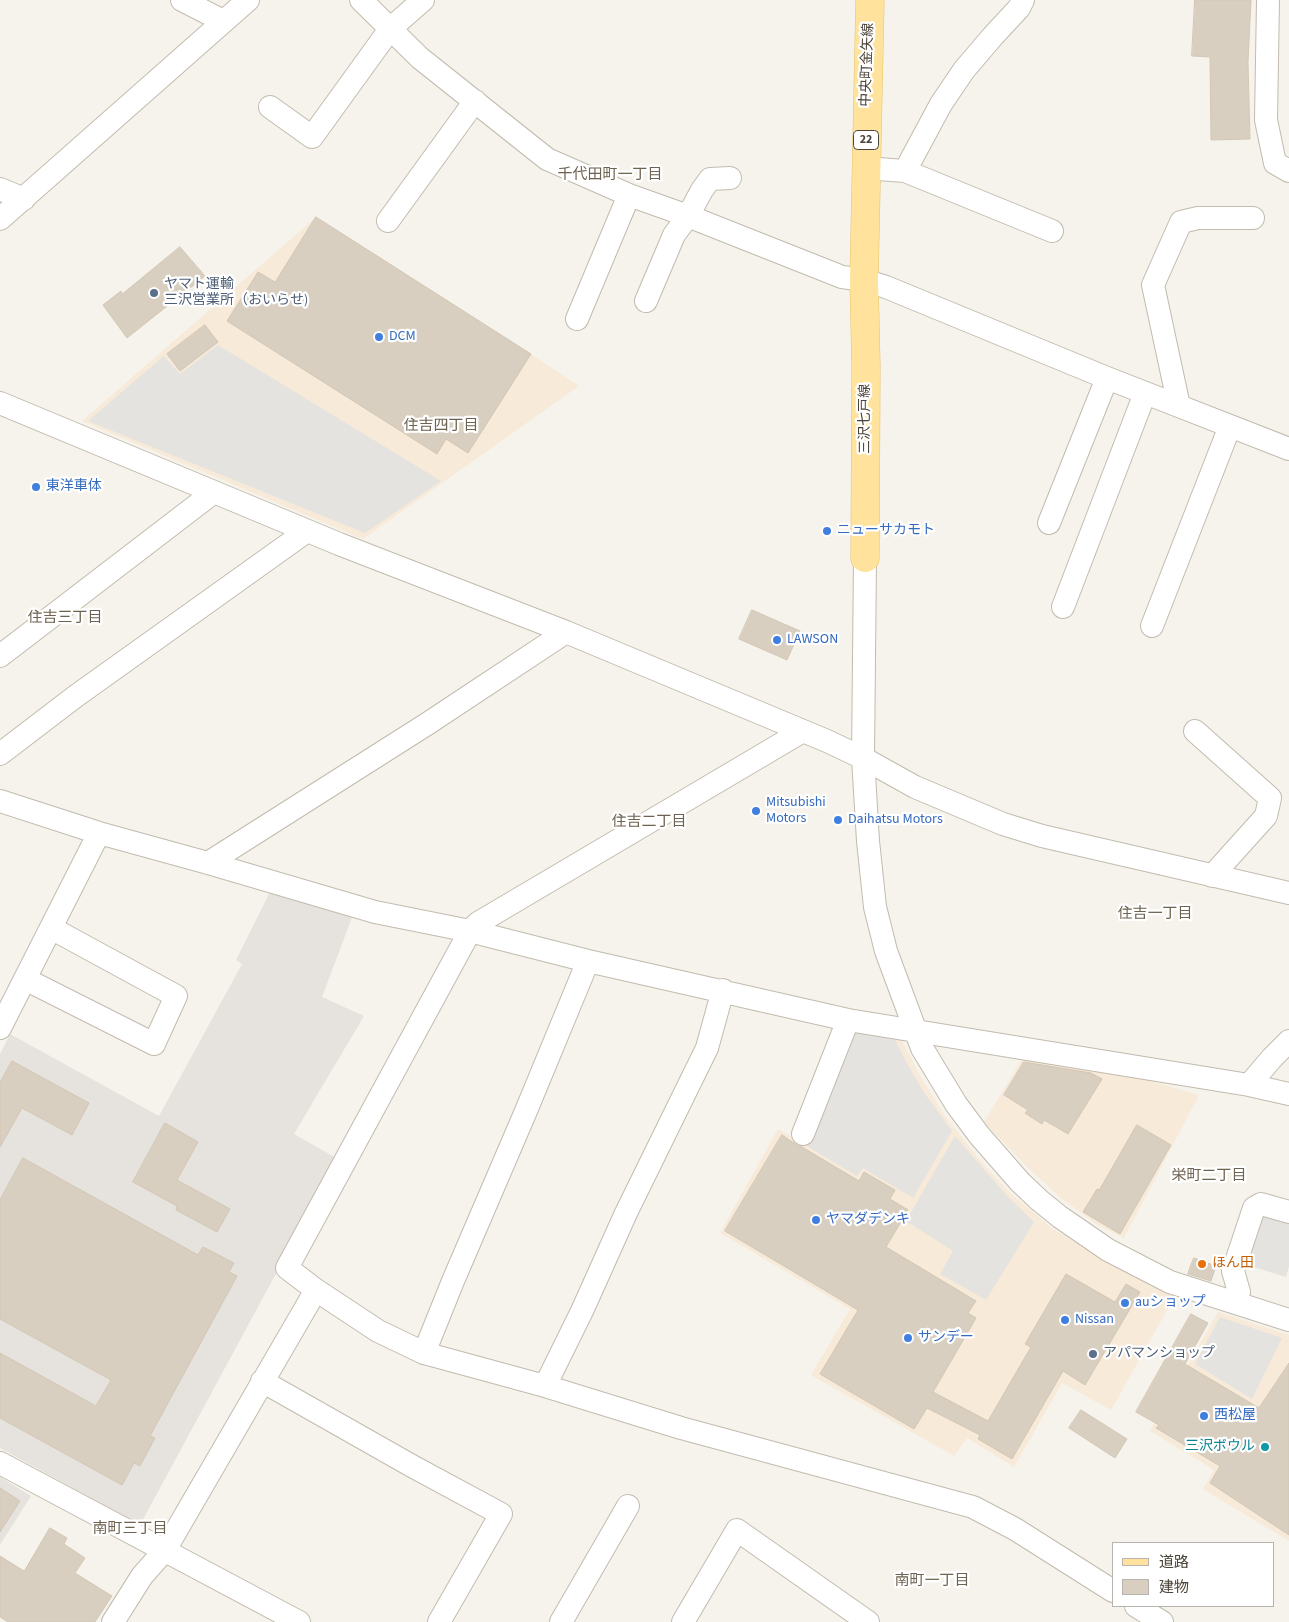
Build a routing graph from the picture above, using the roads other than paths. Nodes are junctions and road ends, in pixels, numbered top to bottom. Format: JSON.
{"nodes":[{"id":1,"x":182,"y":0,"type":"edge"},
{"id":2,"x":248,"y":0,"type":"edge"},
{"id":3,"x":361,"y":0,"type":"edge"},
{"id":4,"x":423,"y":0,"type":"edge"},
{"id":5,"x":870,"y":0,"type":"edge"},
{"id":6,"x":1023,"y":0,"type":"edge"},
{"id":7,"x":1268,"y":0,"type":"edge"},
{"id":8,"x":223,"y":21,"type":"junction"},
{"id":9,"x":390,"y":29,"type":"junction"},
{"id":10,"x":475,"y":102,"type":"junction"},
{"id":11,"x":270,"y":107,"type":"dead end"},
{"id":12,"x":865,"y":168,"type":"junction"},
{"id":13,"x":1289,"y":170,"type":"edge"},
{"id":14,"x":905,"y":171,"type":"junction"},
{"id":15,"x":730,"y":178,"type":"dead end"},
{"id":16,"x":0,"y":189,"type":"edge"},
{"id":17,"x":629,"y":195,"type":"junction"},
{"id":18,"x":24,"y":198,"type":"junction"},
{"id":19,"x":688,"y":216,"type":"junction"},
{"id":20,"x":1253,"y":218,"type":"dead end"},
{"id":21,"x":0,"y":219,"type":"edge"},
{"id":22,"x":388,"y":221,"type":"dead end"},
{"id":23,"x":1052,"y":231,"type":"dead end"},
{"id":24,"x":864,"y":280,"type":"junction"},
{"id":25,"x":646,"y":301,"type":"dead end"},
{"id":26,"x":577,"y":319,"type":"dead end"},
{"id":27,"x":1107,"y":378,"type":"junction"},
{"id":28,"x":1145,"y":393,"type":"junction"},
{"id":29,"x":0,"y":403,"type":"edge"},
{"id":30,"x":1179,"y":406,"type":"junction"},
{"id":31,"x":1230,"y":426,"type":"junction"},
{"id":32,"x":1289,"y":449,"type":"edge"},
{"id":33,"x":214,"y":492,"type":"junction"},
{"id":34,"x":1049,"y":523,"type":"dead end"},
{"id":35,"x":308,"y":530,"type":"junction"},
{"id":36,"x":865,"y":558,"type":"joint"},
{"id":37,"x":1063,"y":607,"type":"dead end"},
{"id":38,"x":1152,"y":626,"type":"dead end"},
{"id":39,"x":566,"y":632,"type":"junction"},
{"id":40,"x":0,"y":656,"type":"edge"},
{"id":41,"x":803,"y":731,"type":"junction"},
{"id":42,"x":1195,"y":731,"type":"dead end"},
{"id":43,"x":0,"y":754,"type":"edge"},
{"id":44,"x":863,"y":758,"type":"junction"},
{"id":45,"x":0,"y":801,"type":"edge"},
{"id":46,"x":98,"y":834,"type":"junction"},
{"id":47,"x":208,"y":863,"type":"junction"},
{"id":48,"x":1212,"y":876,"type":"junction"},
{"id":49,"x":1287,"y":890,"type":"edge"},
{"id":50,"x":51,"y":928,"type":"junction"},
{"id":51,"x":470,"y":931,"type":"junction"},
{"id":52,"x":588,"y":961,"type":"junction"},
{"id":53,"x":25,"y":979,"type":"junction"},
{"id":54,"x":723,"y":990,"type":"junction"},
{"id":55,"x":848,"y":1020,"type":"junction"},
{"id":56,"x":0,"y":1028,"type":"edge"},
{"id":57,"x":916,"y":1030,"type":"junction"},
{"id":58,"x":1289,"y":1041,"type":"edge"},
{"id":59,"x":1249,"y":1085,"type":"junction"},
{"id":60,"x":1289,"y":1094,"type":"edge"},
{"id":61,"x":803,"y":1134,"type":"dead end"},
{"id":62,"x":1289,"y":1212,"type":"edge"},
{"id":63,"x":1252,"y":1213,"type":"junction"},
{"id":64,"x":1289,"y":1217,"type":"edge"},
{"id":65,"x":316,"y":1290,"type":"junction"},
{"id":66,"x":1234,"y":1303,"type":"junction"},
{"id":67,"x":1289,"y":1320,"type":"edge"},
{"id":68,"x":424,"y":1353,"type":"junction"},
{"id":69,"x":262,"y":1382,"type":"junction"},
{"id":70,"x":545,"y":1386,"type":"junction"},
{"id":71,"x":0,"y":1463,"type":"edge"},
{"id":72,"x":628,"y":1506,"type":"dead end"},
{"id":73,"x":165,"y":1550,"type":"junction"},
{"id":74,"x":1112,"y":1590,"type":"edge"},
{"id":75,"x":1138,"y":1607,"type":"edge"},
{"id":76,"x":114,"y":1622,"type":"edge"},
{"id":77,"x":299,"y":1622,"type":"edge"},
{"id":78,"x":440,"y":1622,"type":"edge"},
{"id":79,"x":561,"y":1622,"type":"edge"},
{"id":80,"x":684,"y":1622,"type":"edge"},
{"id":81,"x":868,"y":1622,"type":"edge"},
{"id":82,"x":1162,"y":1622,"type":"edge"}],
"edges":[{"from":1,"to":8,"type":"street"},
{"from":2,"to":8,"type":"street"},
{"from":3,"to":9,"type":"street"},
{"from":4,"to":9,"type":"street"},
{"from":5,"to":12,"type":"main road","name":"中央町金矢線","number":"22"},
{"from":6,"to":14,"type":"street"},
{"from":7,"to":13,"type":"street"},
{"from":8,"to":18,"type":"street"},
{"from":9,"to":10,"type":"street"},
{"from":9,"to":11,"type":"street"},
{"from":10,"to":17,"type":"street"},
{"from":10,"to":22,"type":"street"},
{"from":12,"to":14,"type":"street"},
{"from":12,"to":24,"type":"main road","name":"中央町金矢線","number":"22"},
{"from":14,"to":23,"type":"street"},
{"from":15,"to":19,"type":"street"},
{"from":16,"to":18,"type":"street"},
{"from":17,"to":19,"type":"street"},
{"from":17,"to":26,"type":"street"},
{"from":18,"to":21,"type":"street"},
{"from":19,"to":24,"type":"street"},
{"from":19,"to":25,"type":"street"},
{"from":20,"to":30,"type":"street"},
{"from":24,"to":27,"type":"street"},
{"from":24,"to":36,"type":"main road","name":"三沢七戸線","number":"22"},
{"from":27,"to":28,"type":"street"},
{"from":27,"to":34,"type":"street"},
{"from":28,"to":30,"type":"street"},
{"from":28,"to":37,"type":"street"},
{"from":29,"to":33,"type":"street"},
{"from":30,"to":31,"type":"street"},
{"from":31,"to":32,"type":"street"},
{"from":31,"to":38,"type":"street"},
{"from":33,"to":35,"type":"street"},
{"from":33,"to":40,"type":"street"},
{"from":35,"to":39,"type":"street"},
{"from":35,"to":43,"type":"street"},
{"from":36,"to":44,"type":"street"},
{"from":39,"to":41,"type":"street"},
{"from":39,"to":47,"type":"street"},
{"from":41,"to":44,"type":"street"},
{"from":41,"to":51,"type":"street"},
{"from":42,"to":48,"type":"street"},
{"from":44,"to":48,"type":"street"},
{"from":44,"to":57,"type":"street"},
{"from":45,"to":46,"type":"street"},
{"from":46,"to":47,"type":"street"},
{"from":46,"to":50,"type":"street"},
{"from":47,"to":51,"type":"street"},
{"from":48,"to":49,"type":"street"},
{"from":50,"to":53,"type":"street"},
{"from":50,"to":53,"type":"street"},
{"from":51,"to":52,"type":"street"},
{"from":51,"to":65,"type":"street"},
{"from":52,"to":54,"type":"street"},
{"from":52,"to":68,"type":"street"},
{"from":53,"to":56,"type":"street"},
{"from":54,"to":55,"type":"street"},
{"from":54,"to":70,"type":"street"},
{"from":55,"to":57,"type":"street"},
{"from":55,"to":61,"type":"street"},
{"from":57,"to":59,"type":"street"},
{"from":57,"to":66,"type":"street"},
{"from":58,"to":59,"type":"street"},
{"from":59,"to":60,"type":"street"},
{"from":62,"to":63,"type":"street"},
{"from":63,"to":64,"type":"street"},
{"from":63,"to":66,"type":"street"},
{"from":65,"to":68,"type":"street"},
{"from":65,"to":69,"type":"street"},
{"from":66,"to":67,"type":"street"},
{"from":68,"to":70,"type":"street"},
{"from":69,"to":73,"type":"street"},
{"from":69,"to":78,"type":"street"},
{"from":70,"to":74,"type":"street"},
{"from":71,"to":73,"type":"street"},
{"from":72,"to":79,"type":"street"},
{"from":73,"to":76,"type":"street"},
{"from":73,"to":77,"type":"street"},
{"from":75,"to":82,"type":"street"},
{"from":80,"to":81,"type":"street"}]}
